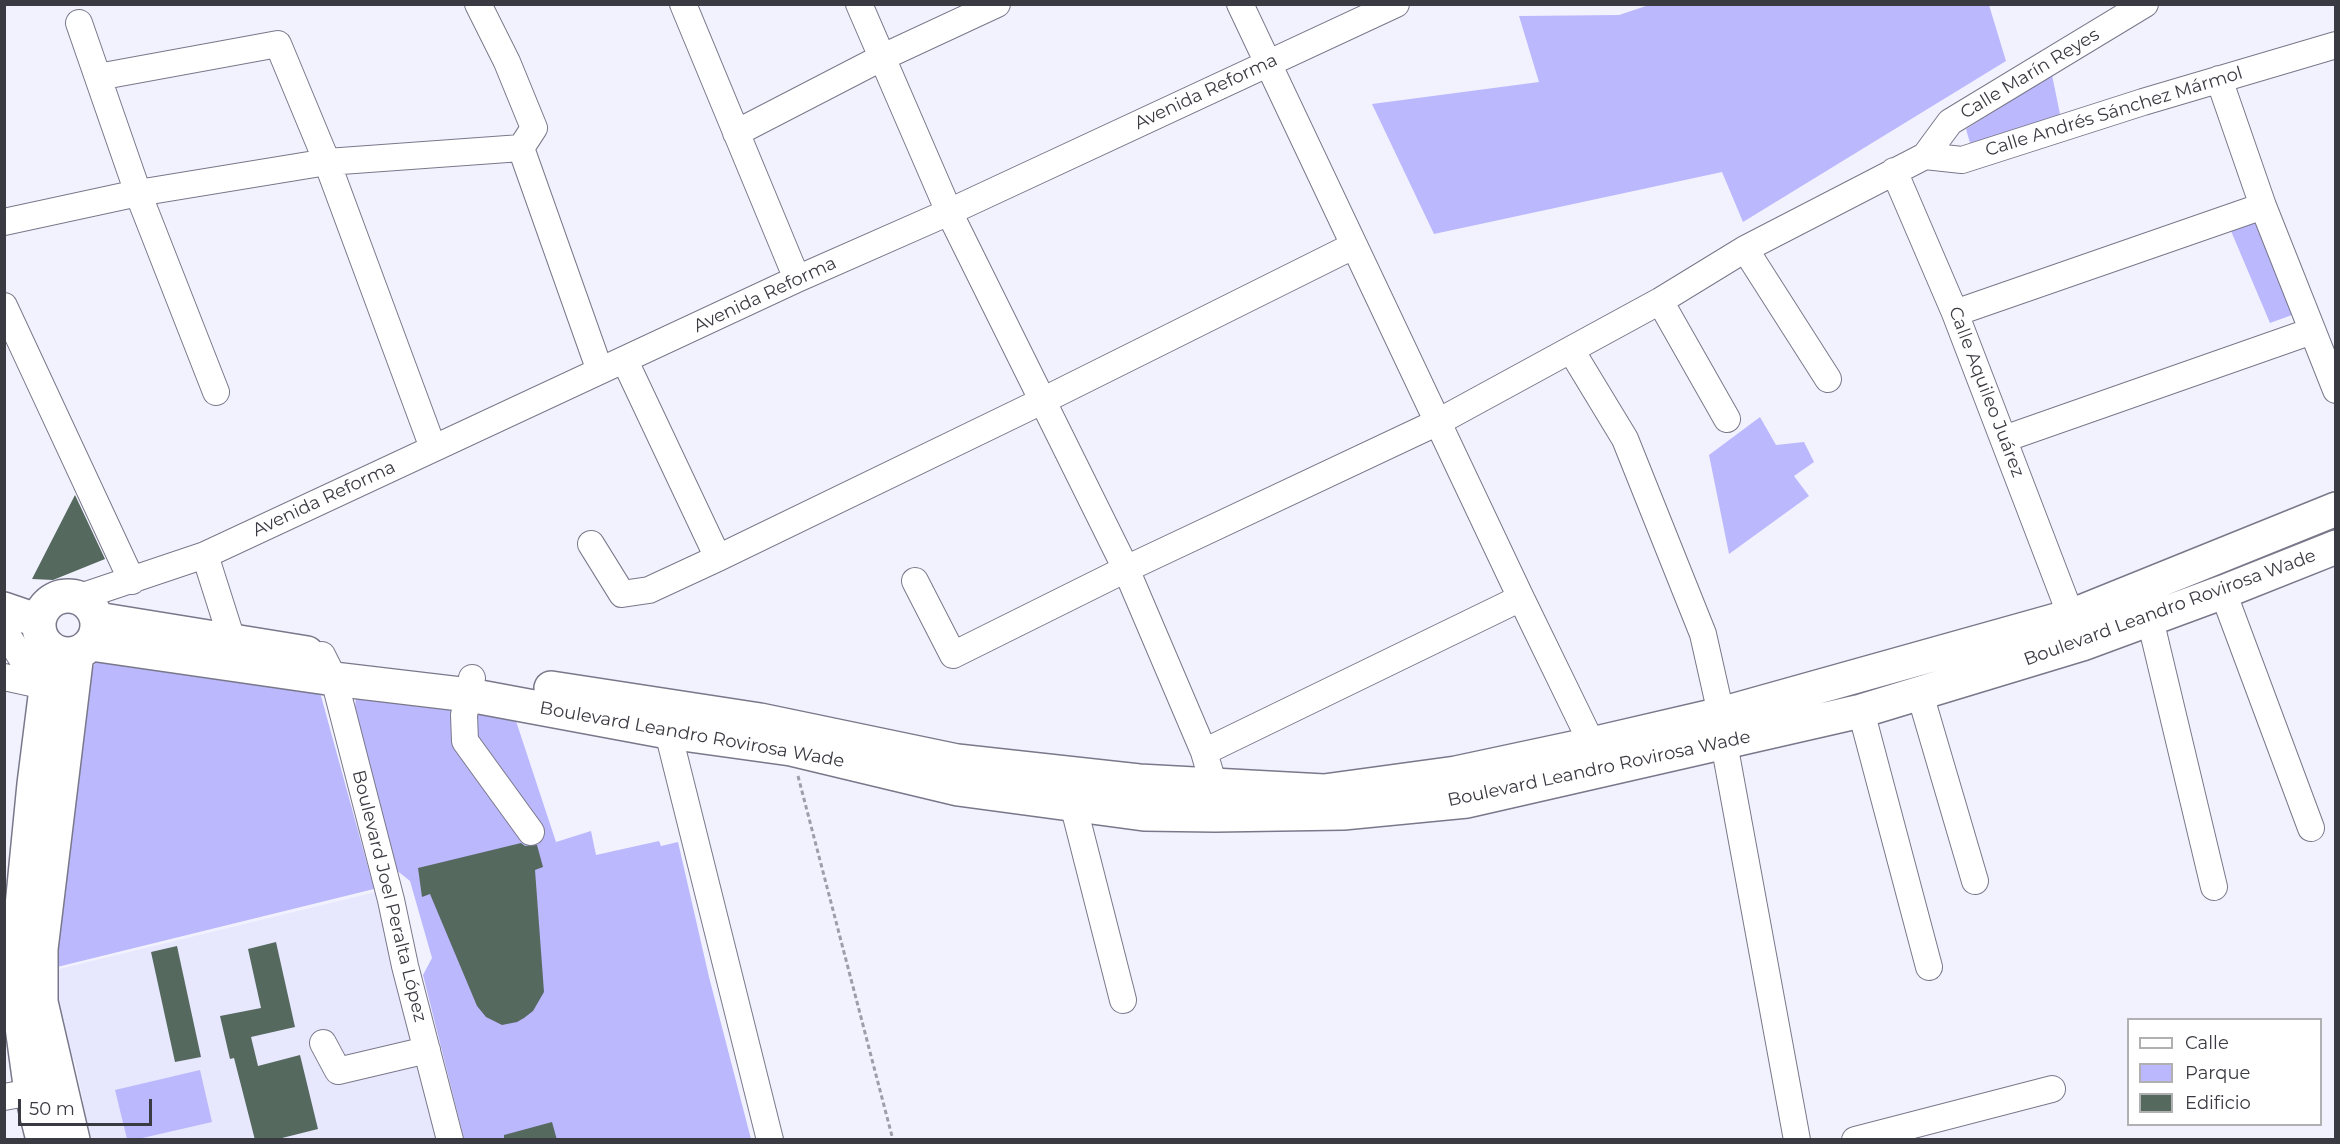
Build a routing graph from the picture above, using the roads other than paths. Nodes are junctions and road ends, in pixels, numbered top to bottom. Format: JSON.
{"nodes":[{"id":1,"x":478,"y":4,"type":"edge"},
{"id":2,"x":684,"y":4,"type":"edge"},
{"id":3,"x":859,"y":4,"type":"edge"},
{"id":4,"x":997,"y":4,"type":"edge"},
{"id":5,"x":1240,"y":4,"type":"edge"},
{"id":6,"x":1396,"y":4,"type":"edge"},
{"id":7,"x":2145,"y":4,"type":"edge"},
{"id":8,"x":79,"y":23,"type":"dead end"},
{"id":9,"x":2336,"y":45,"type":"edge"},
{"id":10,"x":883,"y":57,"type":"junction"},
{"id":11,"x":1268,"y":63,"type":"junction"},
{"id":12,"x":98,"y":77,"type":"junction"},
{"id":13,"x":2219,"y":79,"type":"junction"},
{"id":14,"x":736,"y":133,"type":"junction"},
{"id":15,"x":521,"y":148,"type":"junction"},
{"id":16,"x":1925,"y":156,"type":"junction"},
{"id":17,"x":327,"y":162,"type":"junction"},
{"id":18,"x":1894,"y":171,"type":"junction"},
{"id":19,"x":138,"y":193,"type":"junction"},
{"id":20,"x":2263,"y":206,"type":"junction"},
{"id":21,"x":949,"y":212,"type":"junction"},
{"id":22,"x":4,"y":222,"type":"edge"},
{"id":23,"x":1353,"y":246,"type":"junction"},
{"id":24,"x":1745,"y":249,"type":"junction"},
{"id":25,"x":798,"y":279,"type":"junction"},
{"id":26,"x":1660,"y":301,"type":"junction"},
{"id":27,"x":4,"y":306,"type":"edge"},
{"id":28,"x":1955,"y":313,"type":"junction"},
{"id":29,"x":2312,"y":331,"type":"junction"},
{"id":30,"x":1571,"y":350,"type":"junction"},
{"id":31,"x":626,"y":361,"type":"junction"},
{"id":32,"x":600,"y":371,"type":"junction"},
{"id":33,"x":1828,"y":379,"type":"dead end"},
{"id":34,"x":2336,"y":390,"type":"edge"},
{"id":35,"x":216,"y":392,"type":"dead end"},
{"id":36,"x":1042,"y":400,"type":"junction"},
{"id":37,"x":1727,"y":419,"type":"dead end"},
{"id":38,"x":1438,"y":422,"type":"junction"},
{"id":39,"x":2004,"y":439,"type":"junction"},
{"id":40,"x":433,"y":448,"type":"junction"},
{"id":41,"x":2336,"y":509,"type":"edge"},
{"id":42,"x":591,"y":544,"type":"dead end"},
{"id":43,"x":2336,"y":547,"type":"edge"},
{"id":44,"x":205,"y":555,"type":"junction"},
{"id":45,"x":718,"y":558,"type":"junction"},
{"id":46,"x":1126,"y":569,"type":"junction"},
{"id":47,"x":132,"y":581,"type":"junction"},
{"id":48,"x":915,"y":581,"type":"dead end"},
{"id":49,"x":2223,"y":592,"type":"junction"},
{"id":50,"x":1521,"y":598,"type":"junction"},
{"id":51,"x":4,"y":609,"type":"edge"},
{"id":52,"x":2150,"y":619,"type":"junction"},
{"id":53,"x":4,"y":630,"type":"edge"},
{"id":54,"x":2076,"y":630,"type":"junction"},
{"id":55,"x":72,"y":631,"type":"junction"},
{"id":56,"x":232,"y":640,"type":"junction"},
{"id":57,"x":328,"y":667,"type":"junction"},
{"id":58,"x":4,"y":677,"type":"edge"},
{"id":59,"x":470,"y":687,"type":"junction"},
{"id":60,"x":40,"y":689,"type":"junction"},
{"id":61,"x":1920,"y":694,"type":"junction"},
{"id":62,"x":1861,"y":711,"type":"junction"},
{"id":63,"x":1722,"y":728,"type":"junction"},
{"id":64,"x":668,"y":732,"type":"junction"},
{"id":65,"x":1204,"y":752,"type":"junction"},
{"id":66,"x":1595,"y":757,"type":"junction"},
{"id":67,"x":957,"y":775,"type":"junction"},
{"id":68,"x":1214,"y":801,"type":"junction"},
{"id":69,"x":1073,"y":804,"type":"junction"},
{"id":70,"x":2311,"y":828,"type":"dead end"},
{"id":71,"x":531,"y":832,"type":"dead end"},
{"id":72,"x":1975,"y":881,"type":"dead end"},
{"id":73,"x":2214,"y":887,"type":"dead end"},
{"id":74,"x":1929,"y":967,"type":"dead end"},
{"id":75,"x":1123,"y":1000,"type":"dead end"},
{"id":76,"x":323,"y":1042,"type":"dead end"},
{"id":77,"x":427,"y":1050,"type":"junction"},
{"id":78,"x":2052,"y":1089,"type":"dead end"},
{"id":79,"x":32,"y":1092,"type":"edge"},
{"id":80,"x":43,"y":1140,"type":"edge"},
{"id":81,"x":73,"y":1140,"type":"edge"},
{"id":82,"x":450,"y":1140,"type":"edge"},
{"id":83,"x":770,"y":1140,"type":"edge"},
{"id":84,"x":1797,"y":1140,"type":"edge"},
{"id":85,"x":1855,"y":1140,"type":"edge"}],
"edges":[{"from":1,"to":15,"type":"street"},
{"from":2,"to":14,"type":"street"},
{"from":3,"to":10,"type":"street"},
{"from":4,"to":10,"type":"street"},
{"from":5,"to":11,"type":"street"},
{"from":6,"to":11,"type":"street","name":"Avenida Reforma"},
{"from":7,"to":16,"type":"street","name":"Calle Marín Reyes"},
{"from":8,"to":12,"type":"street"},
{"from":9,"to":13,"type":"street","name":"Calle Andrés Sánchez Mármol"},
{"from":10,"to":14,"type":"street"},
{"from":10,"to":21,"type":"street"},
{"from":11,"to":21,"type":"street","name":"Avenida Reforma"},
{"from":11,"to":23,"type":"street"},
{"from":12,"to":17,"type":"street"},
{"from":12,"to":19,"type":"street"},
{"from":13,"to":16,"type":"street","name":"Calle Andrés Sánchez Mármol"},
{"from":13,"to":20,"type":"street"},
{"from":14,"to":25,"type":"street"},
{"from":15,"to":17,"type":"street"},
{"from":15,"to":32,"type":"street"},
{"from":16,"to":18,"type":"street"},
{"from":17,"to":19,"type":"street"},
{"from":17,"to":40,"type":"street"},
{"from":18,"to":24,"type":"street"},
{"from":18,"to":28,"type":"street","name":"Calle Aquileo Juárez"},
{"from":19,"to":22,"type":"street"},
{"from":19,"to":35,"type":"street"},
{"from":20,"to":28,"type":"street"},
{"from":20,"to":29,"type":"street"},
{"from":21,"to":25,"type":"street","name":"Avenida Reforma"},
{"from":21,"to":36,"type":"street"},
{"from":23,"to":36,"type":"street"},
{"from":23,"to":38,"type":"street"},
{"from":24,"to":26,"type":"street"},
{"from":24,"to":33,"type":"street"},
{"from":25,"to":31,"type":"street","name":"Avenida Reforma"},
{"from":26,"to":30,"type":"street"},
{"from":26,"to":37,"type":"street"},
{"from":27,"to":47,"type":"street"},
{"from":28,"to":39,"type":"street","name":"Calle Aquileo Juárez"},
{"from":29,"to":34,"type":"street"},
{"from":29,"to":39,"type":"street"},
{"from":30,"to":38,"type":"street"},
{"from":30,"to":63,"type":"street"},
{"from":31,"to":32,"type":"street","name":"Avenida Reforma"},
{"from":31,"to":45,"type":"street"},
{"from":32,"to":40,"type":"street","name":"Avenida Reforma"},
{"from":36,"to":45,"type":"street"},
{"from":36,"to":46,"type":"street"},
{"from":38,"to":46,"type":"street"},
{"from":38,"to":50,"type":"street"},
{"from":39,"to":54,"type":"street","name":"Calle Aquileo Juárez"},
{"from":40,"to":44,"type":"street","name":"Avenida Reforma"},
{"from":41,"to":54,"type":"main road","name":"Boulevard Leandro Rovirosa Wade"},
{"from":42,"to":45,"type":"street"},
{"from":43,"to":49,"type":"main road","name":"Boulevard Leandro Rovirosa Wade"},
{"from":44,"to":47,"type":"street","name":"Avenida Reforma"},
{"from":44,"to":56,"type":"street"},
{"from":46,"to":48,"type":"street"},
{"from":46,"to":65,"type":"street"},
{"from":47,"to":55,"type":"street","name":"Avenida Reforma"},
{"from":49,"to":52,"type":"main road","name":"Boulevard Leandro Rovirosa Wade"},
{"from":49,"to":70,"type":"street"},
{"from":50,"to":65,"type":"street"},
{"from":50,"to":66,"type":"street"},
{"from":51,"to":55,"type":"main road"},
{"from":52,"to":54,"type":"main road","name":"Boulevard Leandro Rovirosa Wade"},
{"from":52,"to":73,"type":"street"},
{"from":53,"to":60,"type":"street"},
{"from":54,"to":61,"type":"main road","name":"Boulevard Leandro Rovirosa Wade"},
{"from":54,"to":63,"type":"main road","name":"Boulevard Leandro Rovirosa Wade"},
{"from":55,"to":56,"type":"main road","name":"Boulevard Leandro Rovirosa Wade"},
{"from":55,"to":57,"type":"main road","name":"Boulevard Leandro Rovirosa Wade"},
{"from":55,"to":60,"type":"main road"},
{"from":55,"to":79,"type":"main road"},
{"from":56,"to":57,"type":"main road","name":"Boulevard Leandro Rovirosa Wade"},
{"from":57,"to":59,"type":"main road","name":"Boulevard Leandro Rovirosa Wade"},
{"from":57,"to":77,"type":"street","name":"Boulevard Joel Peralta López"},
{"from":58,"to":60,"type":"street"},
{"from":59,"to":64,"type":"main road","name":"Boulevard Leandro Rovirosa Wade"},
{"from":59,"to":67,"type":"main road","name":"Boulevard Leandro Rovirosa Wade"},
{"from":59,"to":71,"type":"street"},
{"from":60,"to":79,"type":"main road"},
{"from":61,"to":62,"type":"main road","name":"Boulevard Leandro Rovirosa Wade"},
{"from":61,"to":72,"type":"street"},
{"from":62,"to":63,"type":"main road","name":"Boulevard Leandro Rovirosa Wade"},
{"from":62,"to":74,"type":"street"},
{"from":63,"to":66,"type":"main road","name":"Boulevard Leandro Rovirosa Wade"},
{"from":63,"to":84,"type":"street"},
{"from":64,"to":67,"type":"main road","name":"Boulevard Leandro Rovirosa Wade"},
{"from":64,"to":83,"type":"street"},
{"from":65,"to":68,"type":"street"},
{"from":66,"to":68,"type":"main road","name":"Boulevard Leandro Rovirosa Wade"},
{"from":67,"to":68,"type":"main road","name":"Boulevard Leandro Rovirosa Wade"},
{"from":67,"to":69,"type":"main road","name":"Boulevard Leandro Rovirosa Wade"},
{"from":68,"to":69,"type":"main road","name":"Boulevard Leandro Rovirosa Wade"},
{"from":69,"to":75,"type":"street"},
{"from":76,"to":77,"type":"street"},
{"from":77,"to":82,"type":"street","name":"Boulevard Joel Peralta López"},
{"from":78,"to":85,"type":"street"},
{"from":79,"to":80,"type":"main road"},
{"from":79,"to":81,"type":"main road"}]}
